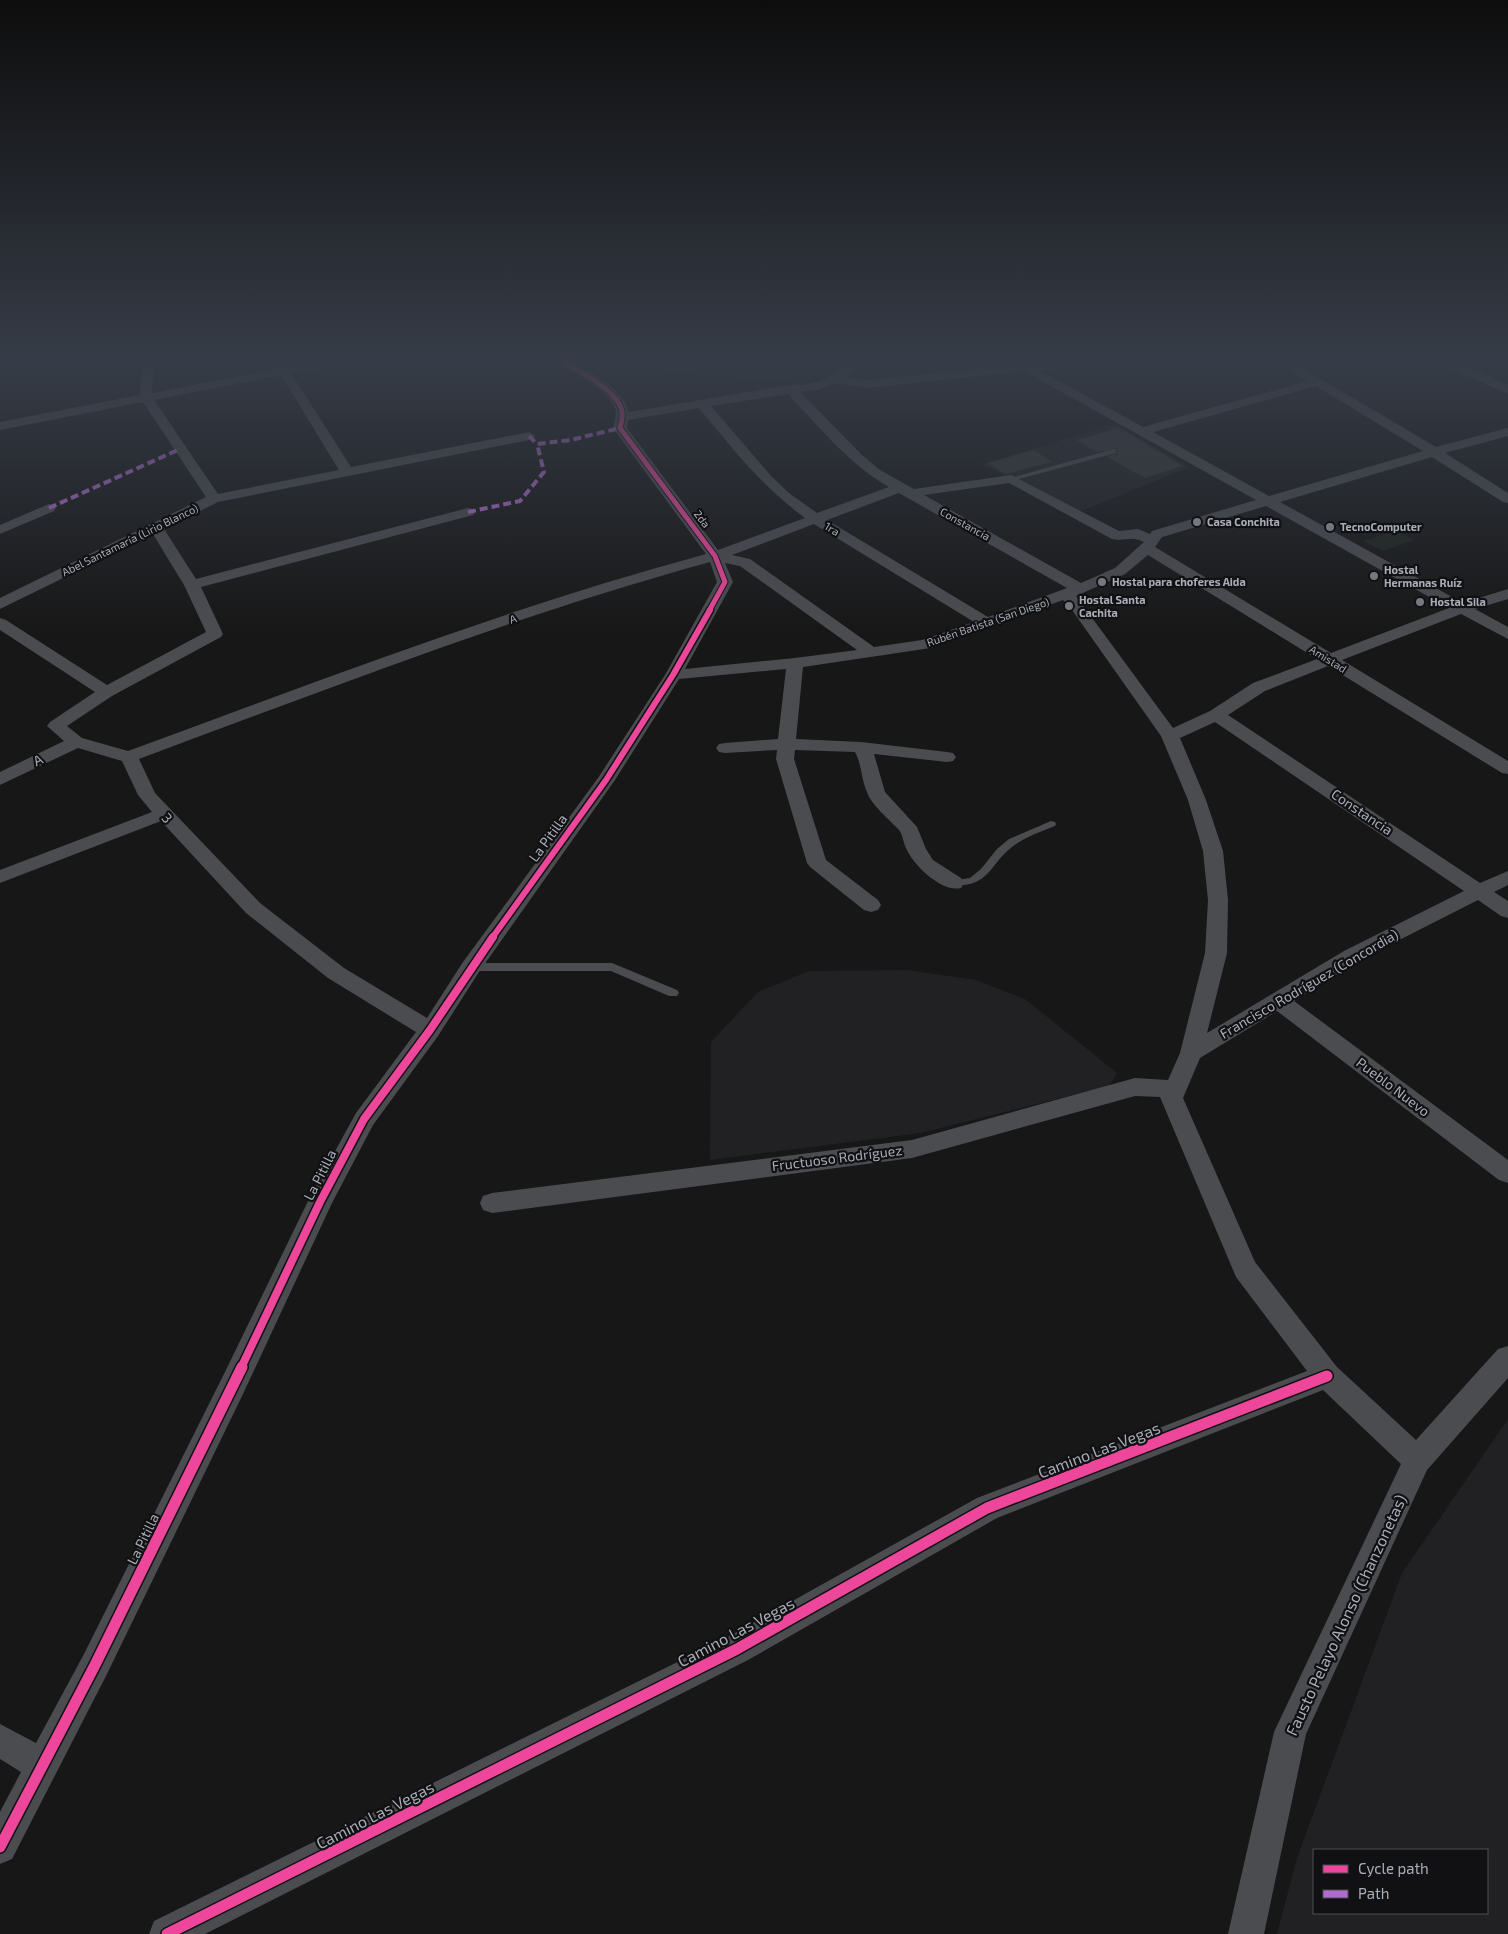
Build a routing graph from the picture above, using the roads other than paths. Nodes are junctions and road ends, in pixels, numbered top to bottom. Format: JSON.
{"nodes":[{"id":1,"x":183,"y":452,"type":"edge"},
{"id":2,"x":335,"y":452,"type":"edge"},
{"id":3,"x":447,"y":452,"type":"edge"},
{"id":4,"x":638,"y":452,"type":"edge"},
{"id":5,"x":743,"y":452,"type":"edge"},
{"id":6,"x":851,"y":452,"type":"edge"},
{"id":7,"x":1109,"y":452,"type":"edge"},
{"id":8,"x":1180,"y":452,"type":"edge"},
{"id":9,"x":1434,"y":452,"type":"joint"},
{"id":10,"x":347,"y":472,"type":"junction"},
{"id":11,"x":1011,"y":480,"type":"junction"},
{"id":12,"x":905,"y":491,"type":"junction"},
{"id":13,"x":214,"y":499,"type":"junction"},
{"id":14,"x":1508,"y":499,"type":"edge"},
{"id":15,"x":1267,"y":502,"type":"junction"},
{"id":16,"x":49,"y":508,"type":"dead end"},
{"id":17,"x":468,"y":512,"type":"dead end"},
{"id":18,"x":814,"y":518,"type":"junction"},
{"id":19,"x":156,"y":527,"type":"junction"},
{"id":20,"x":0,"y":530,"type":"edge"},
{"id":21,"x":1149,"y":544,"type":"junction"},
{"id":22,"x":715,"y":556,"type":"junction"},
{"id":23,"x":192,"y":585,"type":"junction"},
{"id":24,"x":1073,"y":592,"type":"junction"},
{"id":25,"x":1508,"y":594,"type":"edge"},
{"id":26,"x":0,"y":604,"type":"edge"},
{"id":27,"x":1463,"y":608,"type":"junction"},
{"id":28,"x":0,"y":623,"type":"edge"},
{"id":29,"x":987,"y":623,"type":"junction"},
{"id":30,"x":1508,"y":634,"type":"edge"},
{"id":31,"x":872,"y":653,"type":"junction"},
{"id":32,"x":1330,"y":660,"type":"junction"},
{"id":33,"x":795,"y":663,"type":"junction"},
{"id":34,"x":673,"y":676,"type":"junction"},
{"id":35,"x":106,"y":692,"type":"junction"},
{"id":36,"x":1216,"y":715,"type":"junction"},
{"id":37,"x":1170,"y":736,"type":"junction"},
{"id":38,"x":76,"y":742,"type":"junction"},
{"id":39,"x":787,"y":744,"type":"junction"},
{"id":40,"x":861,"y":746,"type":"junction"},
{"id":41,"x":725,"y":748,"type":"dead end"},
{"id":42,"x":129,"y":757,"type":"junction"},
{"id":43,"x":947,"y":757,"type":"dead end"},
{"id":44,"x":1508,"y":770,"type":"edge"},
{"id":45,"x":0,"y":779,"type":"edge"},
{"id":46,"x":163,"y":814,"type":"junction"},
{"id":47,"x":1051,"y":824,"type":"dead end"},
{"id":48,"x":0,"y":876,"type":"edge"},
{"id":49,"x":1508,"y":877,"type":"edge"},
{"id":50,"x":954,"y":883,"type":"joint"},
{"id":51,"x":1480,"y":891,"type":"junction"},
{"id":52,"x":871,"y":905,"type":"dead end"},
{"id":53,"x":1508,"y":910,"type":"edge"},
{"id":54,"x":471,"y":967,"type":"junction"},
{"id":55,"x":673,"y":993,"type":"dead end"},
{"id":56,"x":1278,"y":1000,"type":"junction"},
{"id":57,"x":430,"y":1030,"type":"junction"},
{"id":58,"x":1191,"y":1053,"type":"junction"},
{"id":59,"x":1175,"y":1089,"type":"junction"},
{"id":60,"x":1508,"y":1173,"type":"edge"},
{"id":61,"x":492,"y":1202,"type":"dead end"},
{"id":62,"x":1508,"y":1358,"type":"edge"},
{"id":63,"x":1327,"y":1376,"type":"junction"},
{"id":64,"x":1417,"y":1460,"type":"junction"},
{"id":65,"x":0,"y":1741,"type":"edge"},
{"id":66,"x":42,"y":1765,"type":"junction"},
{"id":67,"x":0,"y":1847,"type":"edge"},
{"id":68,"x":167,"y":1934,"type":"edge"},
{"id":69,"x":1246,"y":1934,"type":"edge"}],
"edges":[{"from":1,"to":13,"type":"street"},
{"from":2,"to":10,"type":"street"},
{"from":3,"to":10,"type":"street","name":"Abel Santamaría (Lirio Blanco)"},
{"from":4,"to":22,"type":"street","name":"2da"},
{"from":5,"to":18,"type":"street","name":"1ra"},
{"from":6,"to":12,"type":"street","name":"Constancia"},
{"from":7,"to":11,"type":"lane"},
{"from":8,"to":15,"type":"street"},
{"from":9,"to":14,"type":"street"},
{"from":9,"to":15,"type":"street","name":"Rubén Batista (San Diego)"},
{"from":10,"to":13,"type":"street","name":"Abel Santamaría (Lirio Blanco)"},
{"from":11,"to":12,"type":"street","name":"A"},
{"from":11,"to":21,"type":"street","name":"Amistad"},
{"from":12,"to":18,"type":"street","name":"A"},
{"from":12,"to":24,"type":"street","name":"Constancia"},
{"from":13,"to":19,"type":"street","name":"Abel Santamaría (Lirio Blanco)"},
{"from":15,"to":21,"type":"street","name":"Rubén Batista (San Diego)"},
{"from":15,"to":27,"type":"street"},
{"from":16,"to":20,"type":"street"},
{"from":17,"to":23,"type":"street"},
{"from":18,"to":22,"type":"street","name":"A"},
{"from":18,"to":29,"type":"street","name":"1ra"},
{"from":19,"to":23,"type":"street"},
{"from":19,"to":26,"type":"street","name":"Abel Santamaría (Lirio Blanco)"},
{"from":21,"to":24,"type":"street","name":"Rubén Batista (San Diego)"},
{"from":21,"to":32,"type":"street","name":"Amistad"},
{"from":22,"to":31,"type":"street"},
{"from":22,"to":34,"type":"street","name":"La Pitilla"},
{"from":22,"to":42,"type":"street","name":"A"},
{"from":23,"to":35,"type":"street"},
{"from":24,"to":29,"type":"street","name":"Rubén Batista (San Diego)"},
{"from":24,"to":37,"type":"street"},
{"from":25,"to":27,"type":"street"},
{"from":27,"to":30,"type":"street"},
{"from":27,"to":32,"type":"street"},
{"from":28,"to":35,"type":"street"},
{"from":29,"to":31,"type":"street","name":"Rubén Batista (San Diego)"},
{"from":31,"to":33,"type":"street","name":"Rubén Batista (San Diego)"},
{"from":32,"to":36,"type":"street"},
{"from":32,"to":44,"type":"street","name":"Amistad"},
{"from":33,"to":34,"type":"street","name":"Rubén Batista (San Diego)"},
{"from":33,"to":39,"type":"street"},
{"from":34,"to":54,"type":"street","name":"La Pitilla"},
{"from":35,"to":38,"type":"street"},
{"from":36,"to":37,"type":"street"},
{"from":36,"to":51,"type":"street","name":"Constancia"},
{"from":37,"to":58,"type":"street"},
{"from":38,"to":42,"type":"street"},
{"from":38,"to":45,"type":"street","name":"A"},
{"from":39,"to":40,"type":"street"},
{"from":39,"to":41,"type":"street"},
{"from":39,"to":52,"type":"street"},
{"from":40,"to":43,"type":"street"},
{"from":40,"to":50,"type":"street"},
{"from":42,"to":46,"type":"street","name":"3"},
{"from":46,"to":48,"type":"street"},
{"from":46,"to":57,"type":"street","name":"3"},
{"from":47,"to":50,"type":"lane"},
{"from":49,"to":51,"type":"street","name":"Francisco Rodríguez (Concordia)"},
{"from":51,"to":53,"type":"street","name":"Constancia"},
{"from":51,"to":56,"type":"street","name":"Francisco Rodríguez (Concordia)"},
{"from":54,"to":55,"type":"lane"},
{"from":54,"to":57,"type":"street","name":"La Pitilla"},
{"from":56,"to":58,"type":"street","name":"Francisco Rodríguez (Concordia)"},
{"from":56,"to":60,"type":"street","name":"Pueblo Nuevo"},
{"from":57,"to":66,"type":"street","name":"La Pitilla"},
{"from":58,"to":59,"type":"street"},
{"from":59,"to":61,"type":"street","name":"Fructuoso Rodríguez"},
{"from":59,"to":63,"type":"street"},
{"from":62,"to":64,"type":"street","name":"Fausto Pelayo Alonso (Chanzonetas)"},
{"from":63,"to":64,"type":"street"},
{"from":63,"to":68,"type":"street","name":"Camino Las Vegas"},
{"from":64,"to":69,"type":"street","name":"Fausto Pelayo Alonso (Chanzonetas)"},
{"from":65,"to":66,"type":"street"},
{"from":66,"to":67,"type":"street","name":"La Pitilla"}]}
